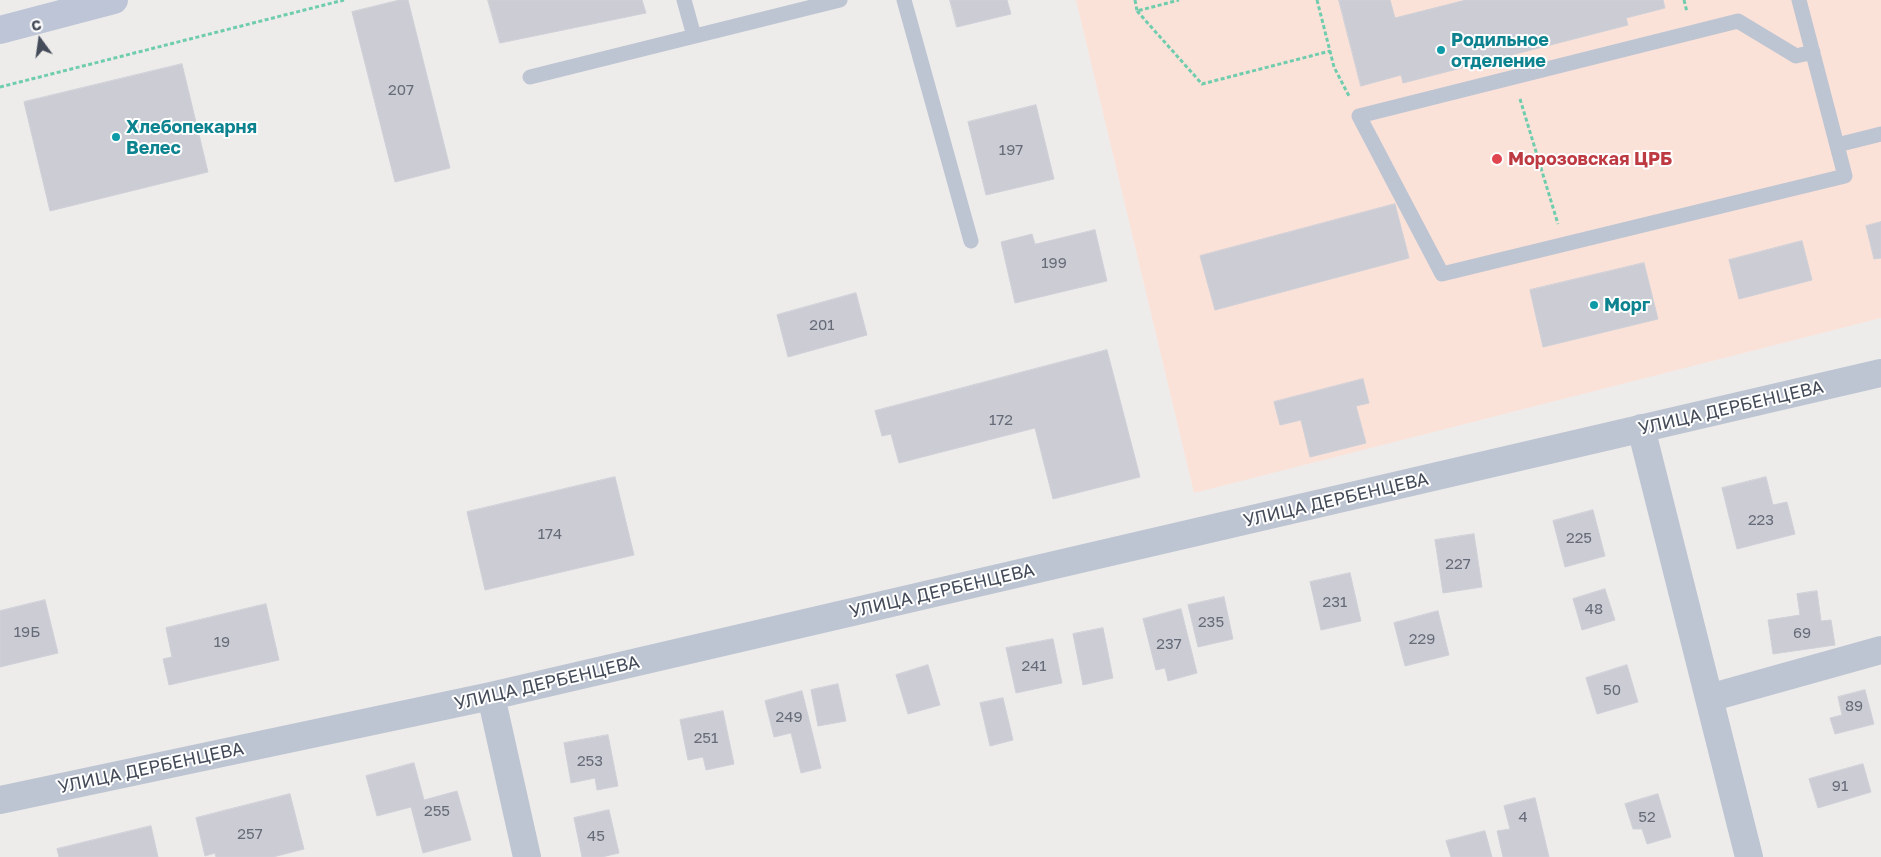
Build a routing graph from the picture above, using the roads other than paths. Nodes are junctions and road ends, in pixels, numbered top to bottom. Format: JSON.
{"nodes":[{"id":1,"x":114,"y":0,"type":"edge"},
{"id":2,"x":684,"y":0,"type":"edge"},
{"id":3,"x":840,"y":0,"type":"edge"},
{"id":4,"x":904,"y":0,"type":"edge"},
{"id":5,"x":1799,"y":0,"type":"edge"},
{"id":6,"x":0,"y":30,"type":"edge"},
{"id":7,"x":694,"y":36,"type":"junction"},
{"id":8,"x":1813,"y":52,"type":"junction"},
{"id":9,"x":530,"y":77,"type":"dead end"},
{"id":10,"x":1881,"y":134,"type":"edge"},
{"id":11,"x":1837,"y":146,"type":"junction"},
{"id":12,"x":971,"y":241,"type":"dead end"},
{"id":13,"x":1881,"y":373,"type":"edge"},
{"id":14,"x":1641,"y":428,"type":"junction"},
{"id":15,"x":1881,"y":650,"type":"edge"},
{"id":16,"x":491,"y":696,"type":"junction"},
{"id":17,"x":1709,"y":698,"type":"junction"},
{"id":18,"x":0,"y":800,"type":"edge"},
{"id":19,"x":527,"y":857,"type":"edge"},
{"id":20,"x":1750,"y":857,"type":"edge"}],
"edges":[{"from":1,"to":6,"type":"main road"},
{"from":2,"to":7,"type":"lane"},
{"from":3,"to":7,"type":"lane"},
{"from":4,"to":12,"type":"lane"},
{"from":5,"to":8,"type":"lane"},
{"from":7,"to":9,"type":"lane"},
{"from":8,"to":11,"type":"lane"},
{"from":8,"to":11,"type":"lane"},
{"from":10,"to":11,"type":"lane"},
{"from":13,"to":14,"type":"street","name":"УЛИЦА ДЕРБЕНЦЕВА"},
{"from":14,"to":16,"type":"street","name":"УЛИЦА ДЕРБЕНЦЕВА"},
{"from":14,"to":17,"type":"street"},
{"from":15,"to":17,"type":"street"},
{"from":16,"to":18,"type":"street","name":"УЛИЦА ДЕРБЕНЦЕВА"},
{"from":16,"to":19,"type":"street"},
{"from":17,"to":20,"type":"street"}]}
